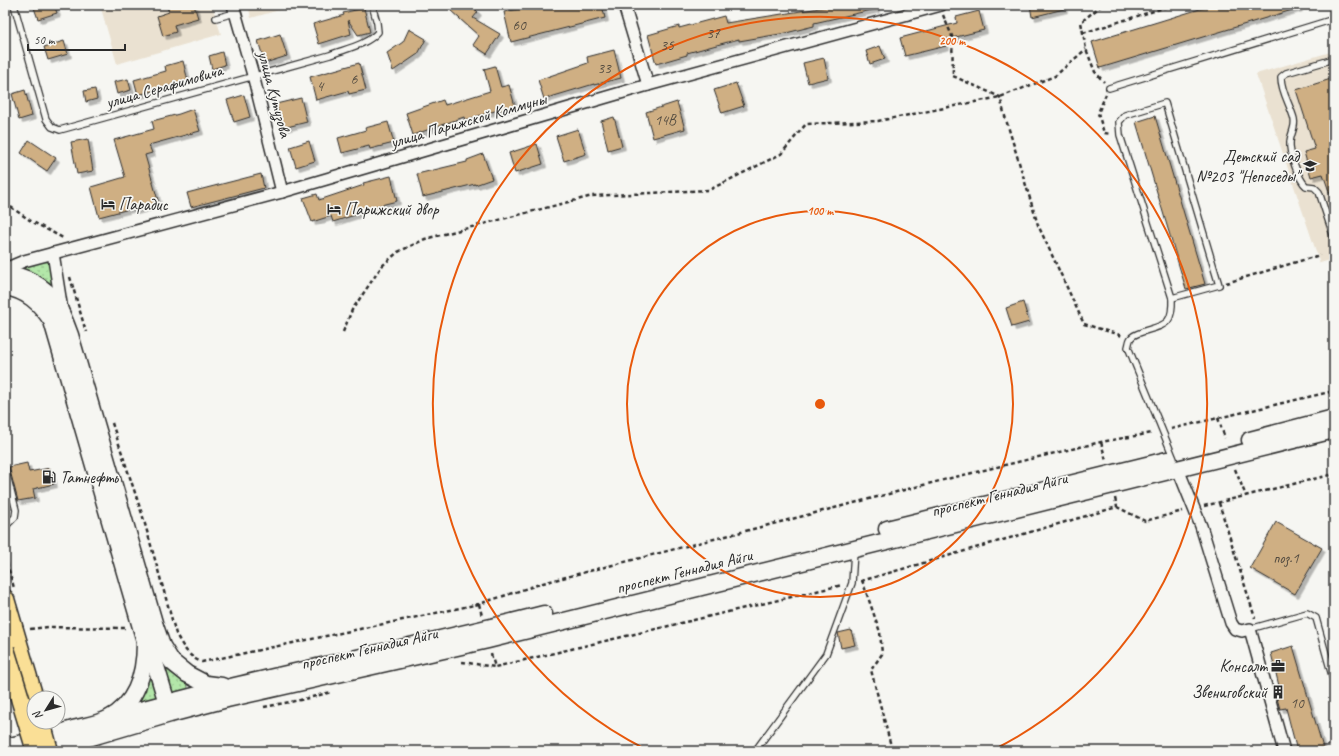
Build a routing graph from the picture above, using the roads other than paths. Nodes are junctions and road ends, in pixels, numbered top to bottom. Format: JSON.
{"nodes":[{"id":1,"x":14,"y":5,"type":"edge"},
{"id":2,"x":372,"y":5,"type":"edge"},
{"id":3,"x":624,"y":5,"type":"edge"},
{"id":4,"x":940,"y":5,"type":"edge"},
{"id":5,"x":234,"y":9,"type":"edge"},
{"id":6,"x":216,"y":18,"type":"dead end"},
{"id":7,"x":1334,"y":19,"type":"edge"},
{"id":8,"x":1334,"y":59,"type":"edge"},
{"id":9,"x":253,"y":75,"type":"junction"},
{"id":10,"x":648,"y":86,"type":"junction"},
{"id":11,"x":1109,"y":88,"type":"road end"},
{"id":12,"x":282,"y":192,"type":"junction"},
{"id":13,"x":1334,"y":238,"type":"edge"},
{"id":14,"x":54,"y":253,"type":"junction"},
{"id":15,"x":5,"y":269,"type":"edge"},
{"id":16,"x":5,"y":274,"type":"edge"},
{"id":17,"x":5,"y":287,"type":"edge"},
{"id":18,"x":1172,"y":298,"type":"junction"},
{"id":19,"x":62,"y":314,"type":"junction"},
{"id":20,"x":1334,"y":418,"type":"edge"},
{"id":21,"x":1334,"y":430,"type":"edge"},
{"id":22,"x":1176,"y":464,"type":"junction"},
{"id":23,"x":5,"y":468,"type":"edge"},
{"id":24,"x":5,"y":527,"type":"edge"},
{"id":25,"x":854,"y":548,"type":"junction"},
{"id":26,"x":5,"y":599,"type":"edge"},
{"id":27,"x":1253,"y":628,"type":"junction"},
{"id":28,"x":143,"y":635,"type":"junction"},
{"id":29,"x":13,"y":643,"type":"edge"},
{"id":30,"x":1334,"y":683,"type":"edge"},
{"id":31,"x":230,"y":687,"type":"junction"},
{"id":32,"x":31,"y":690,"type":"edge"},
{"id":33,"x":169,"y":708,"type":"junction"},
{"id":34,"x":108,"y":719,"type":"junction"},
{"id":35,"x":43,"y":730,"type":"edge"},
{"id":36,"x":5,"y":747,"type":"edge"},
{"id":37,"x":36,"y":751,"type":"edge"},
{"id":38,"x":44,"y":751,"type":"edge"},
{"id":39,"x":49,"y":751,"type":"edge"},
{"id":40,"x":755,"y":751,"type":"edge"},
{"id":41,"x":1284,"y":751,"type":"edge"}],
"edges":[{"from":1,"to":9,"type":"lane","name":"улица Серафимовича"},
{"from":2,"to":9,"type":"lane","name":"улица Серафимовича"},
{"from":3,"to":10,"type":"street"},
{"from":4,"to":10,"type":"street","name":"улица Парижской Коммуны"},
{"from":5,"to":6,"type":"lane"},
{"from":5,"to":9,"type":"street","name":"улица Кутузова"},
{"from":7,"to":11,"type":"lane"},
{"from":8,"to":13,"type":"lane"},
{"from":9,"to":12,"type":"street","name":"улица Кутузова"},
{"from":10,"to":12,"type":"street","name":"улица Парижской Коммуны"},
{"from":12,"to":14,"type":"street","name":"улица Парижской Коммуны"},
{"from":14,"to":15,"type":"street","name":"улица Парижской Коммуны"},
{"from":14,"to":19,"type":"street"},
{"from":16,"to":19,"type":"main road"},
{"from":17,"to":28,"type":"main road"},
{"from":18,"to":18,"type":"lane"},
{"from":18,"to":22,"type":"lane"},
{"from":19,"to":31,"type":"main road"},
{"from":20,"to":22,"type":"main road","name":"проспект Геннадия Айги"},
{"from":21,"to":22,"type":"main road","name":"проспект Геннадия Айги"},
{"from":22,"to":25,"type":"main road","name":"проспект Геннадия Айги"},
{"from":22,"to":27,"type":"street"},
{"from":22,"to":31,"type":"main road","name":"проспект Геннадия Айги"},
{"from":23,"to":24,"type":"lane"},
{"from":25,"to":33,"type":"main road","name":"проспект Геннадия Айги"},
{"from":25,"to":40,"type":"lane"},
{"from":26,"to":29,"type":"main road"},
{"from":27,"to":30,"type":"lane"},
{"from":27,"to":41,"type":"street"},
{"from":28,"to":33,"type":"main road"},
{"from":28,"to":34,"type":"main road"},
{"from":29,"to":32,"type":"main road"},
{"from":29,"to":37,"type":"main road","bridge":true},
{"from":31,"to":33,"type":"main road","name":"проспект Геннадия Айги"},
{"from":33,"to":34,"type":"main road","name":"проспект Геннадия Айги"},
{"from":33,"to":38,"type":"main road","name":"проспект Геннадия Айги"},
{"from":34,"to":36,"type":"main road","name":"проспект Геннадия Айги"},
{"from":35,"to":39,"type":"main road","bridge":true}]}
